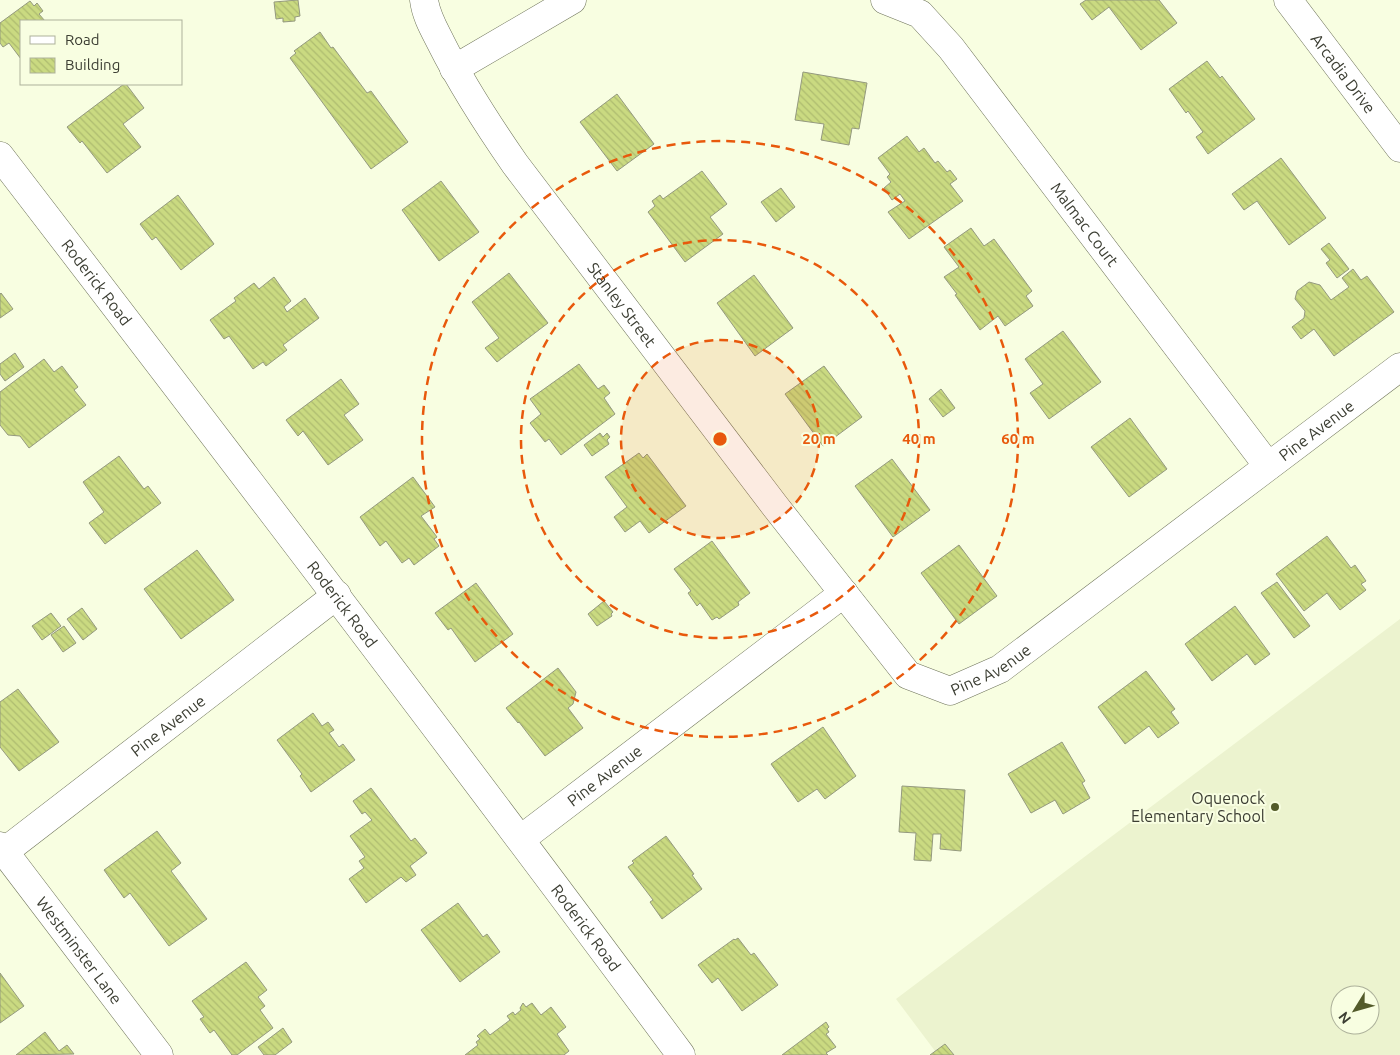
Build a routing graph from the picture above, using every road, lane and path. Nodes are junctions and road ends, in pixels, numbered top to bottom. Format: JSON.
{"nodes":[{"id":1,"x":424,"y":0,"type":"edge"},
{"id":2,"x":572,"y":0,"type":"edge"},
{"id":3,"x":885,"y":0,"type":"edge"},
{"id":4,"x":1288,"y":0,"type":"edge"},
{"id":5,"x":454,"y":69,"type":"junction"},
{"id":6,"x":1400,"y":148,"type":"edge"},
{"id":7,"x":0,"y":156,"type":"edge"},
{"id":8,"x":1400,"y":367,"type":"edge"},
{"id":9,"x":1268,"y":466,"type":"junction"},
{"id":10,"x":844,"y":593,"type":"junction"},
{"id":11,"x":337,"y":596,"type":"junction"},
{"id":12,"x":521,"y":839,"type":"junction"},
{"id":13,"x":1,"y":851,"type":"edge"},
{"id":14,"x":159,"y":1055,"type":"edge"},
{"id":15,"x":680,"y":1055,"type":"edge"}],
"edges":[{"from":1,"to":5,"type":"street","name":"Stanley Street"},
{"from":2,"to":5,"type":"street"},
{"from":3,"to":9,"type":"street","name":"Malmac Court"},
{"from":4,"to":6,"type":"street","name":"Arcadia Drive"},
{"from":5,"to":10,"type":"street","name":"Stanley Street"},
{"from":7,"to":11,"type":"street","name":"Roderick Road"},
{"from":8,"to":9,"type":"street","name":"Pine Avenue"},
{"from":9,"to":10,"type":"street","name":"Pine Avenue"},
{"from":10,"to":12,"type":"street","name":"Pine Avenue"},
{"from":11,"to":12,"type":"street","name":"Roderick Road"},
{"from":11,"to":13,"type":"street","name":"Pine Avenue"},
{"from":12,"to":15,"type":"street","name":"Roderick Road"},
{"from":13,"to":14,"type":"street","name":"Westminster Lane"}]}
